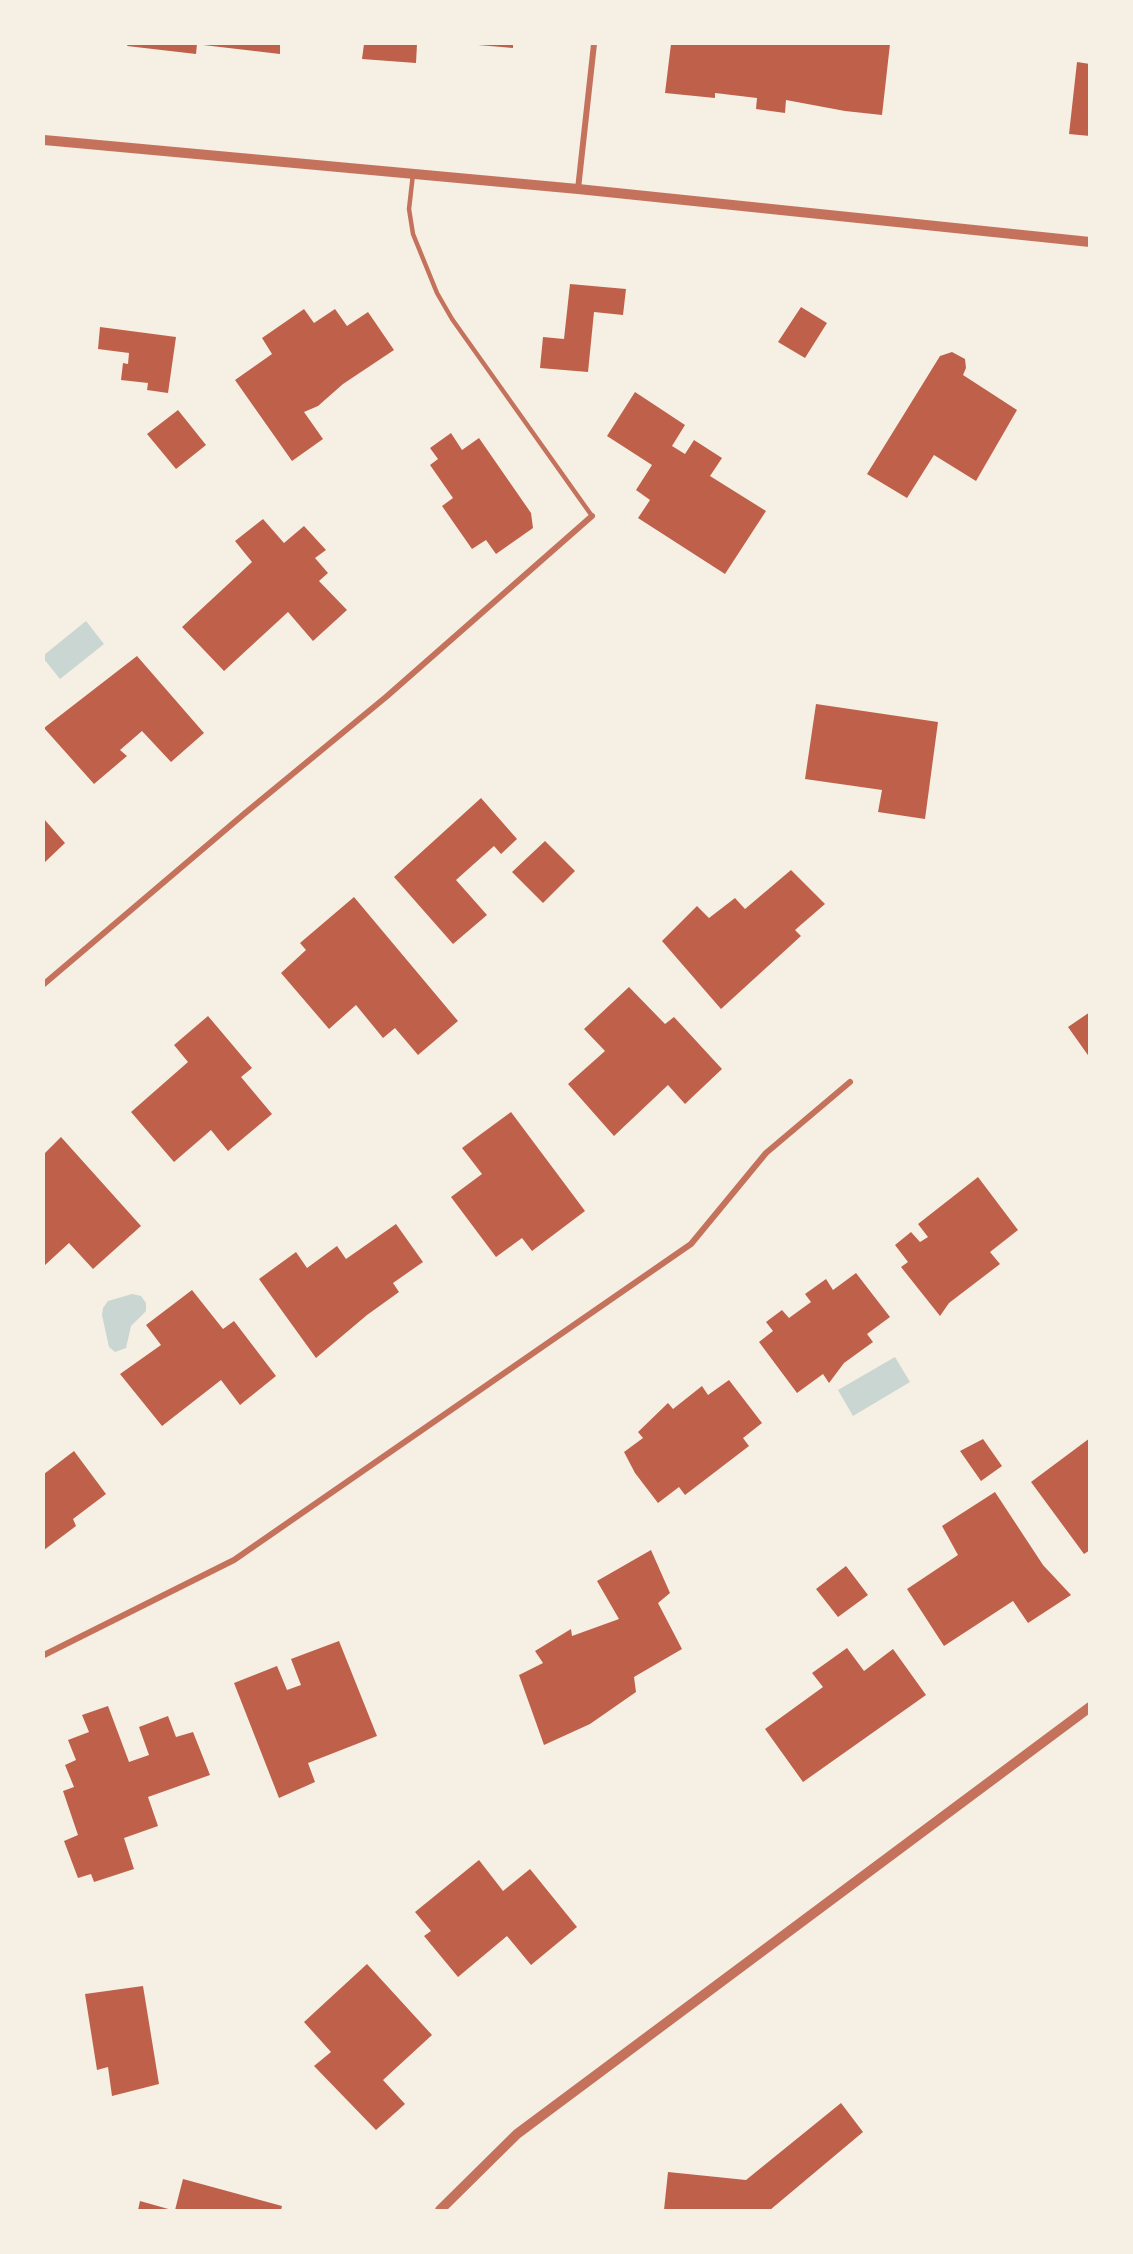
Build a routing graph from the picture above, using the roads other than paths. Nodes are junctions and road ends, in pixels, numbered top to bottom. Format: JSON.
{"nodes":[{"id":1,"x":594,"y":44,"type":"edge"},
{"id":2,"x":44,"y":140,"type":"edge"},
{"id":3,"x":412,"y":174,"type":"junction"},
{"id":4,"x":578,"y":189,"type":"junction"},
{"id":5,"x":1089,"y":242,"type":"edge"},
{"id":6,"x":592,"y":516,"type":"joint"},
{"id":7,"x":44,"y":984,"type":"edge"},
{"id":8,"x":850,"y":1082,"type":"dead end"},
{"id":9,"x":44,"y":1655,"type":"edge"},
{"id":10,"x":1089,"y":1707,"type":"edge"},
{"id":11,"x":440,"y":2211,"type":"edge"}],
"edges":[{"from":1,"to":4,"type":"street"},
{"from":2,"to":3,"type":"street"},
{"from":3,"to":4,"type":"street"},
{"from":3,"to":6,"type":"lane"},
{"from":4,"to":5,"type":"street"},
{"from":6,"to":7,"type":"street"},
{"from":8,"to":9,"type":"street"},
{"from":10,"to":11,"type":"street"}]}
